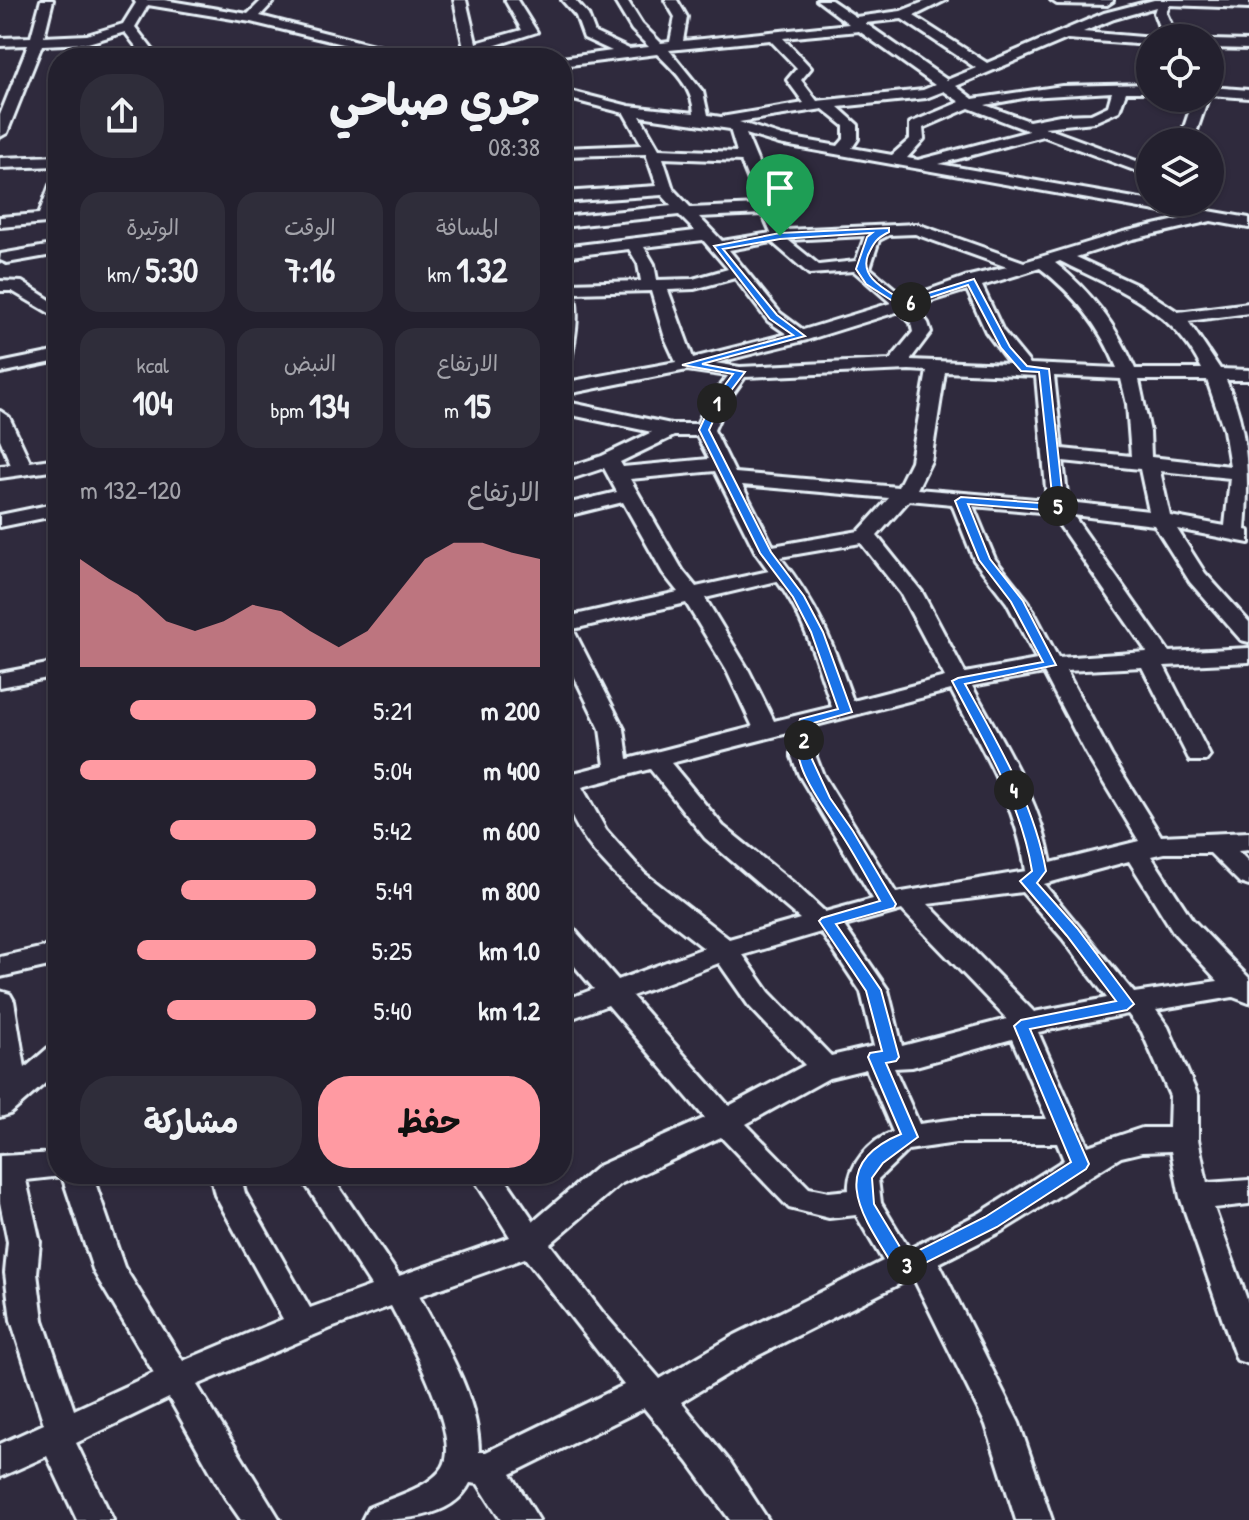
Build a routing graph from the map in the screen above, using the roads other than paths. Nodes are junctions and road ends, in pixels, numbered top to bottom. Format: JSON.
{"nodes":[{"id":1,"x":47,"y":0,"type":"edge"},
{"id":2,"x":269,"y":0,"type":"edge"},
{"id":3,"x":460,"y":0,"type":"edge"},
{"id":4,"x":511,"y":0,"type":"edge"},
{"id":5,"x":568,"y":0,"type":"edge"},
{"id":6,"x":620,"y":0,"type":"edge"},
{"id":7,"x":671,"y":0,"type":"edge"},
{"id":8,"x":823,"y":0,"type":"edge"},
{"id":9,"x":896,"y":0,"type":"edge"},
{"id":10,"x":940,"y":0,"type":"edge"},
{"id":11,"x":1057,"y":0,"type":"edge"},
{"id":12,"x":1070,"y":0,"type":"edge"},
{"id":13,"x":1165,"y":0,"type":"edge"},
{"id":14,"x":142,"y":1,"type":"edge"},
{"id":15,"x":1106,"y":1,"type":"edge"},
{"id":16,"x":1208,"y":1,"type":"edge"},
{"id":17,"x":1249,"y":4,"type":"edge"},
{"id":18,"x":1124,"y":12,"type":"junction"},
{"id":19,"x":907,"y":14,"type":"junction"},
{"id":20,"x":251,"y":18,"type":"junction"},
{"id":21,"x":858,"y":24,"type":"junction"},
{"id":22,"x":1164,"y":24,"type":"edge"},
{"id":23,"x":1088,"y":26,"type":"junction"},
{"id":24,"x":128,"y":27,"type":"junction"},
{"id":25,"x":772,"y":34,"type":"junction"},
{"id":26,"x":1069,"y":35,"type":"junction"},
{"id":27,"x":1136,"y":40,"type":"edge"},
{"id":28,"x":139,"y":41,"type":"junction"},
{"id":29,"x":0,"y":42,"type":"edge"},
{"id":30,"x":36,"y":42,"type":"junction"},
{"id":31,"x":1224,"y":44,"type":"edge"},
{"id":32,"x":1249,"y":45,"type":"edge"},
{"id":33,"x":666,"y":47,"type":"junction"},
{"id":34,"x":138,"y":48,"type":"edge"},
{"id":35,"x":144,"y":48,"type":"edge"},
{"id":36,"x":376,"y":48,"type":"edge"},
{"id":37,"x":471,"y":48,"type":"edge"},
{"id":38,"x":488,"y":48,"type":"edge"},
{"id":39,"x":626,"y":53,"type":"junction"},
{"id":40,"x":572,"y":61,"type":"edge"},
{"id":41,"x":985,"y":68,"type":"junction"},
{"id":42,"x":19,"y":83,"type":"junction"},
{"id":43,"x":0,"y":84,"type":"edge"},
{"id":44,"x":943,"y":85,"type":"junction"},
{"id":45,"x":1120,"y":88,"type":"junction"},
{"id":46,"x":1136,"y":88,"type":"edge"},
{"id":47,"x":1224,"y":92,"type":"edge"},
{"id":48,"x":1249,"y":94,"type":"edge"},
{"id":49,"x":572,"y":96,"type":"edge"},
{"id":50,"x":819,"y":105,"type":"junction"},
{"id":51,"x":973,"y":105,"type":"junction"},
{"id":52,"x":629,"y":110,"type":"junction"},
{"id":53,"x":701,"y":118,"type":"junction"},
{"id":54,"x":720,"y":121,"type":"junction"},
{"id":55,"x":1026,"y":126,"type":"junction"},
{"id":56,"x":737,"y":127,"type":"junction"},
{"id":57,"x":1,"y":128,"type":"edge"},
{"id":58,"x":1041,"y":132,"type":"junction"},
{"id":59,"x":653,"y":151,"type":"junction"},
{"id":60,"x":842,"y":151,"type":"junction"},
{"id":61,"x":572,"y":152,"type":"edge"},
{"id":62,"x":744,"y":157,"type":"junction"},
{"id":63,"x":895,"y":160,"type":"junction"},
{"id":64,"x":48,"y":161,"type":"edge"},
{"id":65,"x":0,"y":163,"type":"edge"},
{"id":66,"x":919,"y":164,"type":"junction"},
{"id":67,"x":1136,"y":166,"type":"edge"},
{"id":68,"x":666,"y":190,"type":"junction"},
{"id":69,"x":572,"y":196,"type":"edge"},
{"id":70,"x":1136,"y":201,"type":"edge"},
{"id":71,"x":771,"y":209,"type":"junction"},
{"id":72,"x":684,"y":211,"type":"junction"},
{"id":73,"x":1220,"y":216,"type":"joint"},
{"id":74,"x":48,"y":218,"type":"edge"},
{"id":75,"x":572,"y":221,"type":"edge"},
{"id":76,"x":0,"y":222,"type":"edge"},
{"id":77,"x":1249,"y":223,"type":"edge"},
{"id":78,"x":886,"y":230,"type":"junction"},
{"id":79,"x":777,"y":237,"type":"junction"},
{"id":80,"x":711,"y":241,"type":"junction"},
{"id":81,"x":634,"y":244,"type":"junction"},
{"id":82,"x":48,"y":250,"type":"edge"},
{"id":83,"x":572,"y":251,"type":"edge"},
{"id":84,"x":4,"y":255,"type":"edge"},
{"id":85,"x":1064,"y":257,"type":"junction"},
{"id":86,"x":1043,"y":262,"type":"junction"},
{"id":87,"x":861,"y":265,"type":"junction"},
{"id":88,"x":1022,"y":267,"type":"junction"},
{"id":89,"x":737,"y":272,"type":"junction"},
{"id":90,"x":971,"y":281,"type":"junction"},
{"id":91,"x":8,"y":286,"type":"edge"},
{"id":92,"x":572,"y":286,"type":"edge"},
{"id":93,"x":654,"y":286,"type":"junction"},
{"id":94,"x":902,"y":305,"type":"junction"},
{"id":95,"x":48,"y":308,"type":"edge"},
{"id":96,"x":1249,"y":308,"type":"edge"},
{"id":97,"x":1175,"y":318,"type":"junction"},
{"id":98,"x":801,"y":336,"type":"junction"},
{"id":99,"x":48,"y":358,"type":"edge"},
{"id":100,"x":687,"y":365,"type":"junction"},
{"id":101,"x":896,"y":365,"type":"junction"},
{"id":102,"x":937,"y":367,"type":"junction"},
{"id":103,"x":0,"y":368,"type":"edge"},
{"id":104,"x":1034,"y":369,"type":"junction"},
{"id":105,"x":740,"y":372,"type":"junction"},
{"id":106,"x":1131,"y":374,"type":"junction"},
{"id":107,"x":1215,"y":375,"type":"junction"},
{"id":108,"x":1249,"y":375,"type":"edge"},
{"id":109,"x":572,"y":387,"type":"edge"},
{"id":110,"x":572,"y":409,"type":"edge"},
{"id":111,"x":0,"y":417,"type":"edge"},
{"id":112,"x":671,"y":430,"type":"junction"},
{"id":113,"x":704,"y":430,"type":"junction"},
{"id":114,"x":1053,"y":454,"type":"junction"},
{"id":115,"x":1145,"y":462,"type":"junction"},
{"id":116,"x":48,"y":465,"type":"edge"},
{"id":117,"x":613,"y":467,"type":"junction"},
{"id":118,"x":23,"y":469,"type":"junction"},
{"id":119,"x":726,"y":471,"type":"junction"},
{"id":120,"x":0,"y":472,"type":"edge"},
{"id":121,"x":572,"y":473,"type":"edge"},
{"id":122,"x":1245,"y":474,"type":"edge"},
{"id":123,"x":904,"y":494,"type":"junction"},
{"id":124,"x":629,"y":495,"type":"junction"},
{"id":125,"x":961,"y":501,"type":"junction"},
{"id":126,"x":1058,"y":508,"type":"junction"},
{"id":127,"x":572,"y":509,"type":"edge"},
{"id":128,"x":48,"y":511,"type":"edge"},
{"id":129,"x":1162,"y":520,"type":"junction"},
{"id":130,"x":0,"y":521,"type":"edge"},
{"id":131,"x":1241,"y":535,"type":"edge"},
{"id":132,"x":866,"y":536,"type":"junction"},
{"id":133,"x":766,"y":553,"type":"junction"},
{"id":134,"x":781,"y":574,"type":"junction"},
{"id":135,"x":691,"y":594,"type":"junction"},
{"id":136,"x":572,"y":624,"type":"edge"},
{"id":137,"x":1249,"y":635,"type":"edge"},
{"id":138,"x":572,"y":647,"type":"edge"},
{"id":139,"x":1249,"y":655,"type":"edge"},
{"id":140,"x":1155,"y":658,"type":"junction"},
{"id":141,"x":1050,"y":665,"type":"junction"},
{"id":142,"x":48,"y":671,"type":"edge"},
{"id":143,"x":0,"y":680,"type":"edge"},
{"id":144,"x":958,"y":681,"type":"junction"},
{"id":145,"x":845,"y":712,"type":"junction"},
{"id":146,"x":804,"y":722,"type":"junction"},
{"id":147,"x":767,"y":731,"type":"junction"},
{"id":148,"x":1198,"y":756,"type":"dead end"},
{"id":149,"x":656,"y":761,"type":"junction"},
{"id":150,"x":618,"y":770,"type":"junction"},
{"id":151,"x":572,"y":781,"type":"edge"},
{"id":152,"x":572,"y":795,"type":"edge"},
{"id":153,"x":1249,"y":841,"type":"edge"},
{"id":154,"x":1216,"y":844,"type":"junction"},
{"id":155,"x":1145,"y":849,"type":"junction"},
{"id":156,"x":1249,"y":877,"type":"edge"},
{"id":157,"x":1032,"y":878,"type":"junction"},
{"id":158,"x":898,"y":901,"type":"junction"},
{"id":159,"x":823,"y":922,"type":"junction"},
{"id":160,"x":572,"y":944,"type":"edge"},
{"id":161,"x":725,"y":950,"type":"junction"},
{"id":162,"x":48,"y":956,"type":"edge"},
{"id":163,"x":0,"y":967,"type":"edge"},
{"id":164,"x":1245,"y":989,"type":"edge"},
{"id":165,"x":615,"y":992,"type":"junction"},
{"id":166,"x":0,"y":1001,"type":"edge"},
{"id":167,"x":1131,"y":1004,"type":"junction"},
{"id":168,"x":572,"y":1008,"type":"edge"},
{"id":169,"x":1025,"y":1025,"type":"junction"},
{"id":170,"x":883,"y":1057,"type":"junction"},
{"id":171,"x":48,"y":1065,"type":"edge"},
{"id":172,"x":825,"y":1068,"type":"junction"},
{"id":173,"x":7,"y":1100,"type":"edge"},
{"id":174,"x":725,"y":1122,"type":"junction"},
{"id":175,"x":1066,"y":1131,"type":"junction"},
{"id":176,"x":910,"y":1137,"type":"junction"},
{"id":177,"x":1183,"y":1139,"type":"junction"},
{"id":178,"x":1081,"y":1164,"type":"junction"},
{"id":179,"x":48,"y":1166,"type":"edge"},
{"id":180,"x":4,"y":1168,"type":"edge"},
{"id":181,"x":80,"y":1184,"type":"edge"},
{"id":182,"x":227,"y":1184,"type":"edge"},
{"id":183,"x":321,"y":1184,"type":"edge"},
{"id":184,"x":492,"y":1184,"type":"edge"},
{"id":185,"x":1249,"y":1192,"type":"edge"},
{"id":186,"x":1195,"y":1197,"type":"junction"},
{"id":187,"x":865,"y":1201,"type":"junction"},
{"id":188,"x":529,"y":1243,"type":"junction"},
{"id":189,"x":911,"y":1262,"type":"junction"},
{"id":190,"x":396,"y":1291,"type":"junction"},
{"id":191,"x":303,"y":1325,"type":"junction"},
{"id":192,"x":1249,"y":1350,"type":"edge"},
{"id":193,"x":176,"y":1379,"type":"junction"},
{"id":194,"x":652,"y":1394,"type":"junction"},
{"id":195,"x":60,"y":1434,"type":"junction"},
{"id":196,"x":0,"y":1461,"type":"edge"},
{"id":197,"x":475,"y":1467,"type":"junction"},
{"id":198,"x":95,"y":1520,"type":"edge"},
{"id":199,"x":262,"y":1520,"type":"edge"},
{"id":200,"x":380,"y":1520,"type":"edge"},
{"id":201,"x":521,"y":1520,"type":"edge"},
{"id":202,"x":750,"y":1520,"type":"edge"},
{"id":203,"x":1034,"y":1520,"type":"edge"}],
"edges":[{"from":1,"to":30,"type":"street"},
{"from":2,"to":20,"type":"street"},
{"from":3,"to":37,"type":"street"},
{"from":4,"to":38,"type":"street"},
{"from":5,"to":39,"type":"street"},
{"from":6,"to":33,"type":"street"},
{"from":7,"to":33,"type":"street"},
{"from":8,"to":21,"type":"street"},
{"from":9,"to":19,"type":"street"},
{"from":10,"to":19,"type":"street"},
{"from":11,"to":12,"type":"street"},
{"from":12,"to":15,"type":"street"},
{"from":12,"to":23,"type":"street"},
{"from":13,"to":16,"type":"street"},
{"from":13,"to":18,"type":"street"},
{"from":13,"to":22,"type":"street"},
{"from":14,"to":20,"type":"street"},
{"from":14,"to":24,"type":"street"},
{"from":15,"to":18,"type":"street"},
{"from":16,"to":17,"type":"street"},
{"from":18,"to":23,"type":"street"},
{"from":19,"to":21,"type":"street"},
{"from":19,"to":41,"type":"street"},
{"from":20,"to":36,"type":"street"},
{"from":21,"to":25,"type":"street"},
{"from":21,"to":44,"type":"street"},
{"from":23,"to":26,"type":"street"},
{"from":24,"to":28,"type":"street"},
{"from":24,"to":30,"type":"street"},
{"from":25,"to":33,"type":"street"},
{"from":25,"to":50,"type":"street"},
{"from":26,"to":27,"type":"street"},
{"from":26,"to":41,"type":"street"},
{"from":28,"to":34,"type":"street"},
{"from":28,"to":35,"type":"street"},
{"from":29,"to":30,"type":"street"},
{"from":30,"to":42,"type":"street"},
{"from":31,"to":32,"type":"street"},
{"from":33,"to":39,"type":"street"},
{"from":33,"to":53,"type":"street"},
{"from":39,"to":40,"type":"street"},
{"from":41,"to":44,"type":"street"},
{"from":42,"to":43,"type":"street"},
{"from":42,"to":57,"type":"street"},
{"from":44,"to":50,"type":"street"},
{"from":44,"to":51,"type":"street"},
{"from":45,"to":46,"type":"street"},
{"from":45,"to":51,"type":"street"},
{"from":45,"to":55,"type":"street"},
{"from":47,"to":48,"type":"street"},
{"from":49,"to":52,"type":"street"},
{"from":50,"to":54,"type":"street"},
{"from":50,"to":60,"type":"street"},
{"from":51,"to":55,"type":"street"},
{"from":51,"to":63,"type":"street"},
{"from":52,"to":53,"type":"street"},
{"from":52,"to":59,"type":"street"},
{"from":53,"to":54,"type":"street"},
{"from":54,"to":56,"type":"street"},
{"from":55,"to":58,"type":"street"},
{"from":56,"to":60,"type":"street"},
{"from":56,"to":62,"type":"street"},
{"from":58,"to":66,"type":"street"},
{"from":58,"to":67,"type":"street"},
{"from":59,"to":61,"type":"street"},
{"from":59,"to":62,"type":"street"},
{"from":59,"to":68,"type":"street"},
{"from":60,"to":63,"type":"street"},
{"from":62,"to":71,"type":"street"},
{"from":63,"to":66,"type":"street"},
{"from":64,"to":65,"type":"street"},
{"from":66,"to":70,"type":"street"},
{"from":68,"to":69,"type":"street"},
{"from":68,"to":72,"type":"street"},
{"from":71,"to":72,"type":"street"},
{"from":71,"to":79,"type":"street"},
{"from":72,"to":75,"type":"street"},
{"from":72,"to":80,"type":"street"},
{"from":73,"to":77,"type":"street"},
{"from":73,"to":85,"type":"street"},
{"from":74,"to":76,"type":"street"},
{"from":78,"to":79,"type":"street"},
{"from":78,"to":87,"type":"street"},
{"from":78,"to":88,"type":"street"},
{"from":79,"to":80,"type":"street"},
{"from":79,"to":87,"type":"street"},
{"from":80,"to":81,"type":"street"},
{"from":80,"to":89,"type":"street"},
{"from":81,"to":83,"type":"street"},
{"from":81,"to":93,"type":"street"},
{"from":82,"to":84,"type":"street"},
{"from":84,"to":91,"type":"street"},
{"from":85,"to":86,"type":"street"},
{"from":85,"to":97,"type":"street"},
{"from":86,"to":88,"type":"street"},
{"from":86,"to":106,"type":"street"},
{"from":87,"to":94,"type":"street"},
{"from":88,"to":90,"type":"street"},
{"from":89,"to":93,"type":"street"},
{"from":89,"to":98,"type":"street"},
{"from":90,"to":94,"type":"street"},
{"from":90,"to":104,"type":"street"},
{"from":91,"to":95,"type":"street"},
{"from":92,"to":93,"type":"street"},
{"from":93,"to":100,"type":"street"},
{"from":94,"to":98,"type":"street"},
{"from":94,"to":101,"type":"street"},
{"from":96,"to":97,"type":"street"},
{"from":97,"to":107,"type":"street"},
{"from":98,"to":100,"type":"street"},
{"from":99,"to":103,"type":"street"},
{"from":100,"to":105,"type":"street"},
{"from":100,"to":109,"type":"street"},
{"from":101,"to":102,"type":"street"},
{"from":101,"to":105,"type":"street"},
{"from":102,"to":104,"type":"street"},
{"from":102,"to":123,"type":"street"},
{"from":104,"to":106,"type":"street"},
{"from":104,"to":114,"type":"street"},
{"from":105,"to":113,"type":"street"},
{"from":106,"to":107,"type":"street"},
{"from":106,"to":115,"type":"street"},
{"from":107,"to":108,"type":"street"},
{"from":107,"to":122,"type":"street"},
{"from":110,"to":112,"type":"street"},
{"from":111,"to":118,"type":"street"},
{"from":112,"to":113,"type":"street"},
{"from":112,"to":117,"type":"street"},
{"from":113,"to":119,"type":"street"},
{"from":114,"to":115,"type":"street"},
{"from":114,"to":126,"type":"street"},
{"from":115,"to":122,"type":"street"},
{"from":115,"to":129,"type":"street"},
{"from":116,"to":118,"type":"street"},
{"from":117,"to":119,"type":"street"},
{"from":117,"to":121,"type":"street"},
{"from":117,"to":124,"type":"street"},
{"from":118,"to":120,"type":"street"},
{"from":119,"to":123,"type":"street"},
{"from":119,"to":133,"type":"street"},
{"from":122,"to":131,"type":"street"},
{"from":123,"to":125,"type":"street"},
{"from":123,"to":132,"type":"street"},
{"from":124,"to":127,"type":"street"},
{"from":124,"to":135,"type":"street"},
{"from":125,"to":126,"type":"street"},
{"from":125,"to":141,"type":"street"},
{"from":126,"to":129,"type":"street"},
{"from":126,"to":140,"type":"street"},
{"from":128,"to":130,"type":"street"},
{"from":129,"to":131,"type":"street"},
{"from":129,"to":137,"type":"street"},
{"from":132,"to":133,"type":"street"},
{"from":132,"to":144,"type":"street"},
{"from":133,"to":134,"type":"street"},
{"from":134,"to":135,"type":"street"},
{"from":134,"to":145,"type":"street"},
{"from":135,"to":136,"type":"street"},
{"from":135,"to":147,"type":"street"},
{"from":138,"to":150,"type":"street"},
{"from":139,"to":140,"type":"street"},
{"from":140,"to":141,"type":"street"},
{"from":140,"to":148,"type":"street"},
{"from":141,"to":144,"type":"street"},
{"from":141,"to":155,"type":"street"},
{"from":142,"to":143,"type":"street"},
{"from":144,"to":145,"type":"street"},
{"from":144,"to":157,"type":"street"},
{"from":145,"to":146,"type":"street"},
{"from":146,"to":147,"type":"street"},
{"from":146,"to":158,"type":"street"},
{"from":147,"to":149,"type":"street"},
{"from":149,"to":150,"type":"street"},
{"from":149,"to":159,"type":"street"},
{"from":150,"to":151,"type":"street"},
{"from":152,"to":161,"type":"street"},
{"from":153,"to":154,"type":"street"},
{"from":154,"to":155,"type":"street"},
{"from":154,"to":156,"type":"street"},
{"from":155,"to":157,"type":"street"},
{"from":155,"to":164,"type":"street"},
{"from":157,"to":158,"type":"street"},
{"from":157,"to":167,"type":"street"},
{"from":158,"to":159,"type":"street"},
{"from":158,"to":169,"type":"street"},
{"from":159,"to":161,"type":"street"},
{"from":159,"to":170,"type":"street"},
{"from":160,"to":165,"type":"street"},
{"from":161,"to":165,"type":"street"},
{"from":161,"to":172,"type":"street"},
{"from":162,"to":163,"type":"street"},
{"from":164,"to":167,"type":"street"},
{"from":165,"to":168,"type":"street"},
{"from":165,"to":174,"type":"street"},
{"from":166,"to":173,"type":"street"},
{"from":167,"to":169,"type":"street"},
{"from":167,"to":177,"type":"street"},
{"from":169,"to":170,"type":"street"},
{"from":169,"to":175,"type":"street"},
{"from":170,"to":172,"type":"street"},
{"from":170,"to":176,"type":"street"},
{"from":171,"to":173,"type":"street"},
{"from":172,"to":174,"type":"street"},
{"from":174,"to":187,"type":"street"},
{"from":174,"to":188,"type":"street"},
{"from":175,"to":176,"type":"street"},
{"from":175,"to":178,"type":"street"},
{"from":176,"to":187,"type":"street"},
{"from":177,"to":178,"type":"street"},
{"from":177,"to":186,"type":"street"},
{"from":178,"to":189,"type":"street"},
{"from":179,"to":180,"type":"street"},
{"from":180,"to":195,"type":"street"},
{"from":181,"to":193,"type":"street"},
{"from":182,"to":191,"type":"street"},
{"from":183,"to":190,"type":"street"},
{"from":184,"to":188,"type":"street"},
{"from":185,"to":186,"type":"street"},
{"from":186,"to":192,"type":"street"},
{"from":187,"to":189,"type":"street"},
{"from":188,"to":190,"type":"street"},
{"from":188,"to":194,"type":"street"},
{"from":189,"to":194,"type":"street"},
{"from":189,"to":203,"type":"street"},
{"from":190,"to":191,"type":"street"},
{"from":190,"to":197,"type":"street"},
{"from":191,"to":193,"type":"street"},
{"from":193,"to":195,"type":"street"},
{"from":193,"to":199,"type":"street"},
{"from":194,"to":197,"type":"street"},
{"from":194,"to":202,"type":"street"},
{"from":195,"to":196,"type":"street"},
{"from":195,"to":198,"type":"street"},
{"from":197,"to":200,"type":"street"},
{"from":197,"to":201,"type":"street"}]}
